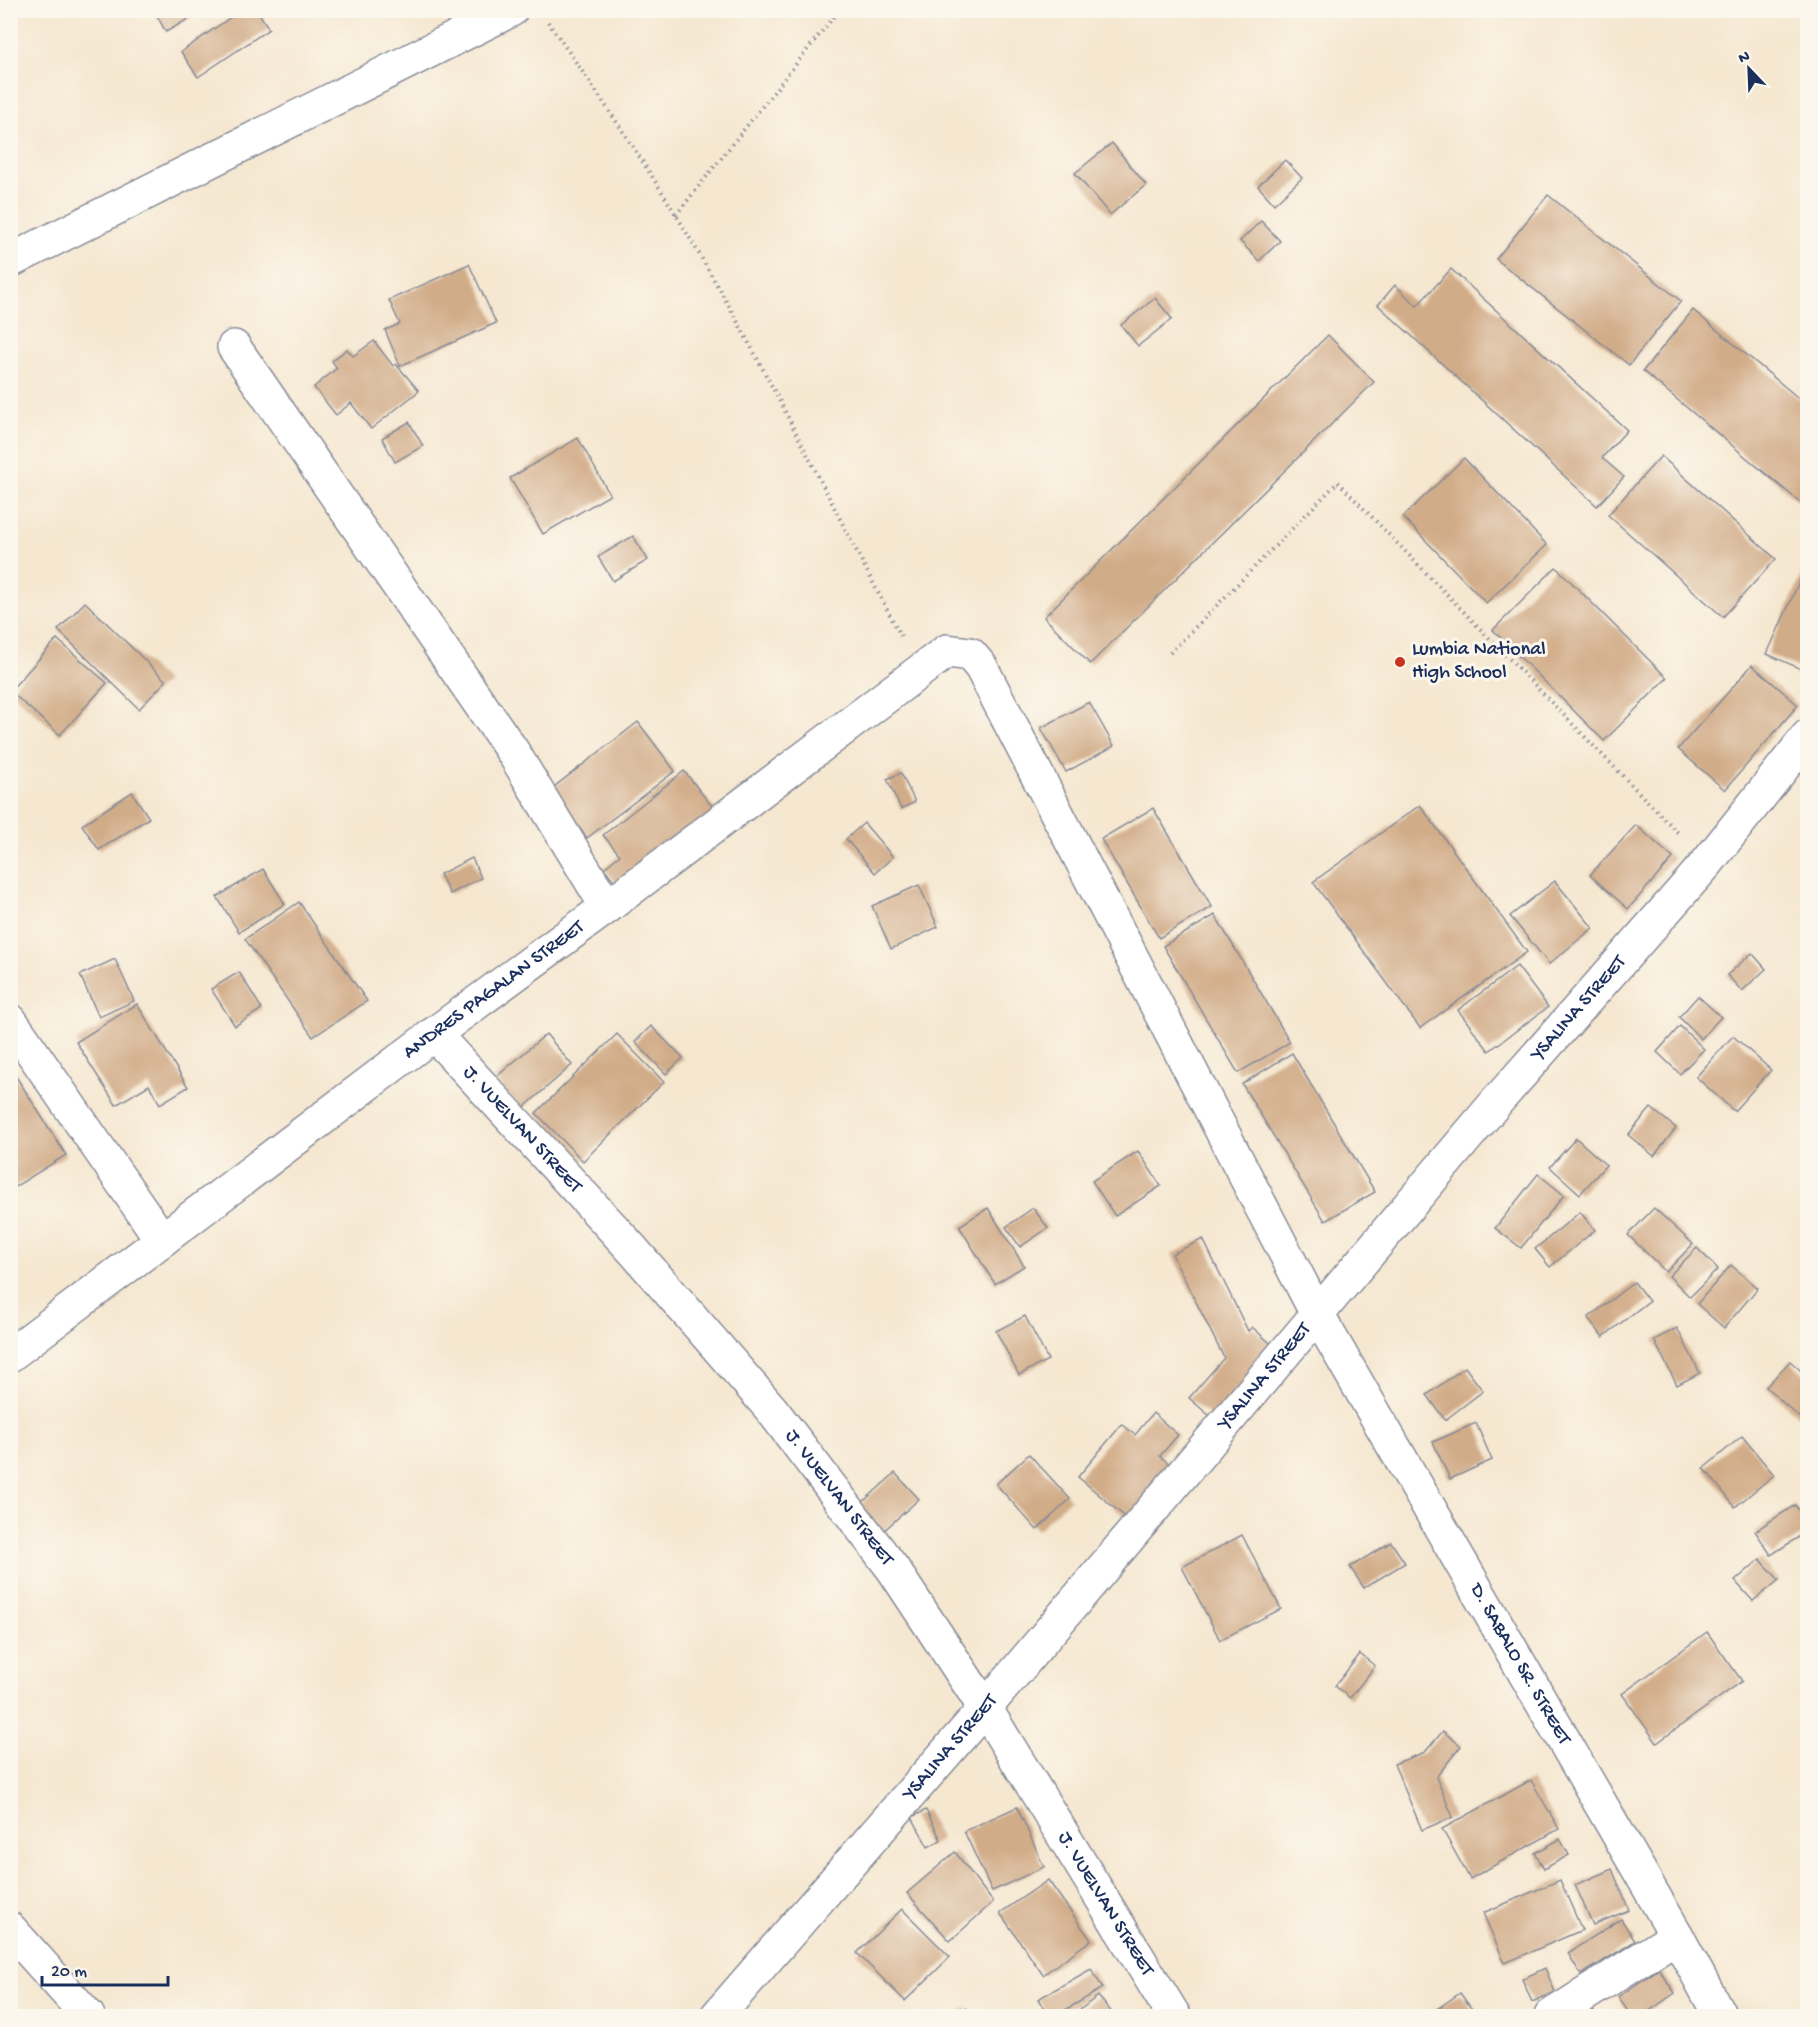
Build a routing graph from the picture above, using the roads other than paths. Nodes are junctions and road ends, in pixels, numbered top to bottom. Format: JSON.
{"nodes":[{"id":1,"x":511,"y":10,"type":"edge"},
{"id":2,"x":10,"y":261,"type":"edge"},
{"id":3,"x":234,"y":347,"type":"dead end"},
{"id":4,"x":981,"y":667,"type":"joint"},
{"id":5,"x":1808,"y":736,"type":"edge"},
{"id":6,"x":607,"y":907,"type":"junction"},
{"id":7,"x":10,"y":1020,"type":"edge"},
{"id":8,"x":434,"y":1034,"type":"junction"},
{"id":9,"x":162,"y":1240,"type":"junction"},
{"id":10,"x":1317,"y":1314,"type":"junction"},
{"id":11,"x":10,"y":1355,"type":"edge"},
{"id":12,"x":985,"y":1708,"type":"junction"},
{"id":13,"x":10,"y":1929,"type":"edge"},
{"id":14,"x":1677,"y":1936,"type":"junction"},
{"id":15,"x":88,"y":2016,"type":"edge"},
{"id":16,"x":717,"y":2016,"type":"edge"},
{"id":17,"x":1174,"y":2016,"type":"edge"},
{"id":18,"x":1551,"y":2016,"type":"edge"},
{"id":19,"x":1720,"y":2016,"type":"edge"}],
"edges":[{"from":1,"to":2,"type":"street"},
{"from":3,"to":6,"type":"street"},
{"from":4,"to":6,"type":"street","name":"ANDRES PAGALAN STREET"},
{"from":4,"to":10,"type":"street","name":"D. SABALO SR. STREET"},
{"from":5,"to":10,"type":"street","name":"YSALINA STREET"},
{"from":6,"to":8,"type":"street","name":"ANDRES PAGALAN STREET"},
{"from":7,"to":9,"type":"street"},
{"from":8,"to":9,"type":"street","name":"ANDRES PAGALAN STREET"},
{"from":8,"to":12,"type":"street","name":"J. VUELVAN STREET"},
{"from":9,"to":11,"type":"street","name":"ANDRES PAGALAN STREET"},
{"from":10,"to":12,"type":"street","name":"YSALINA STREET"},
{"from":10,"to":14,"type":"street","name":"D. SABALO SR. STREET"},
{"from":12,"to":16,"type":"street","name":"YSALINA STREET"},
{"from":12,"to":17,"type":"street","name":"J. VUELVAN STREET"},
{"from":13,"to":15,"type":"street"},
{"from":14,"to":18,"type":"street"},
{"from":14,"to":19,"type":"street","name":"D. SABALO SR. STREET"}]}
